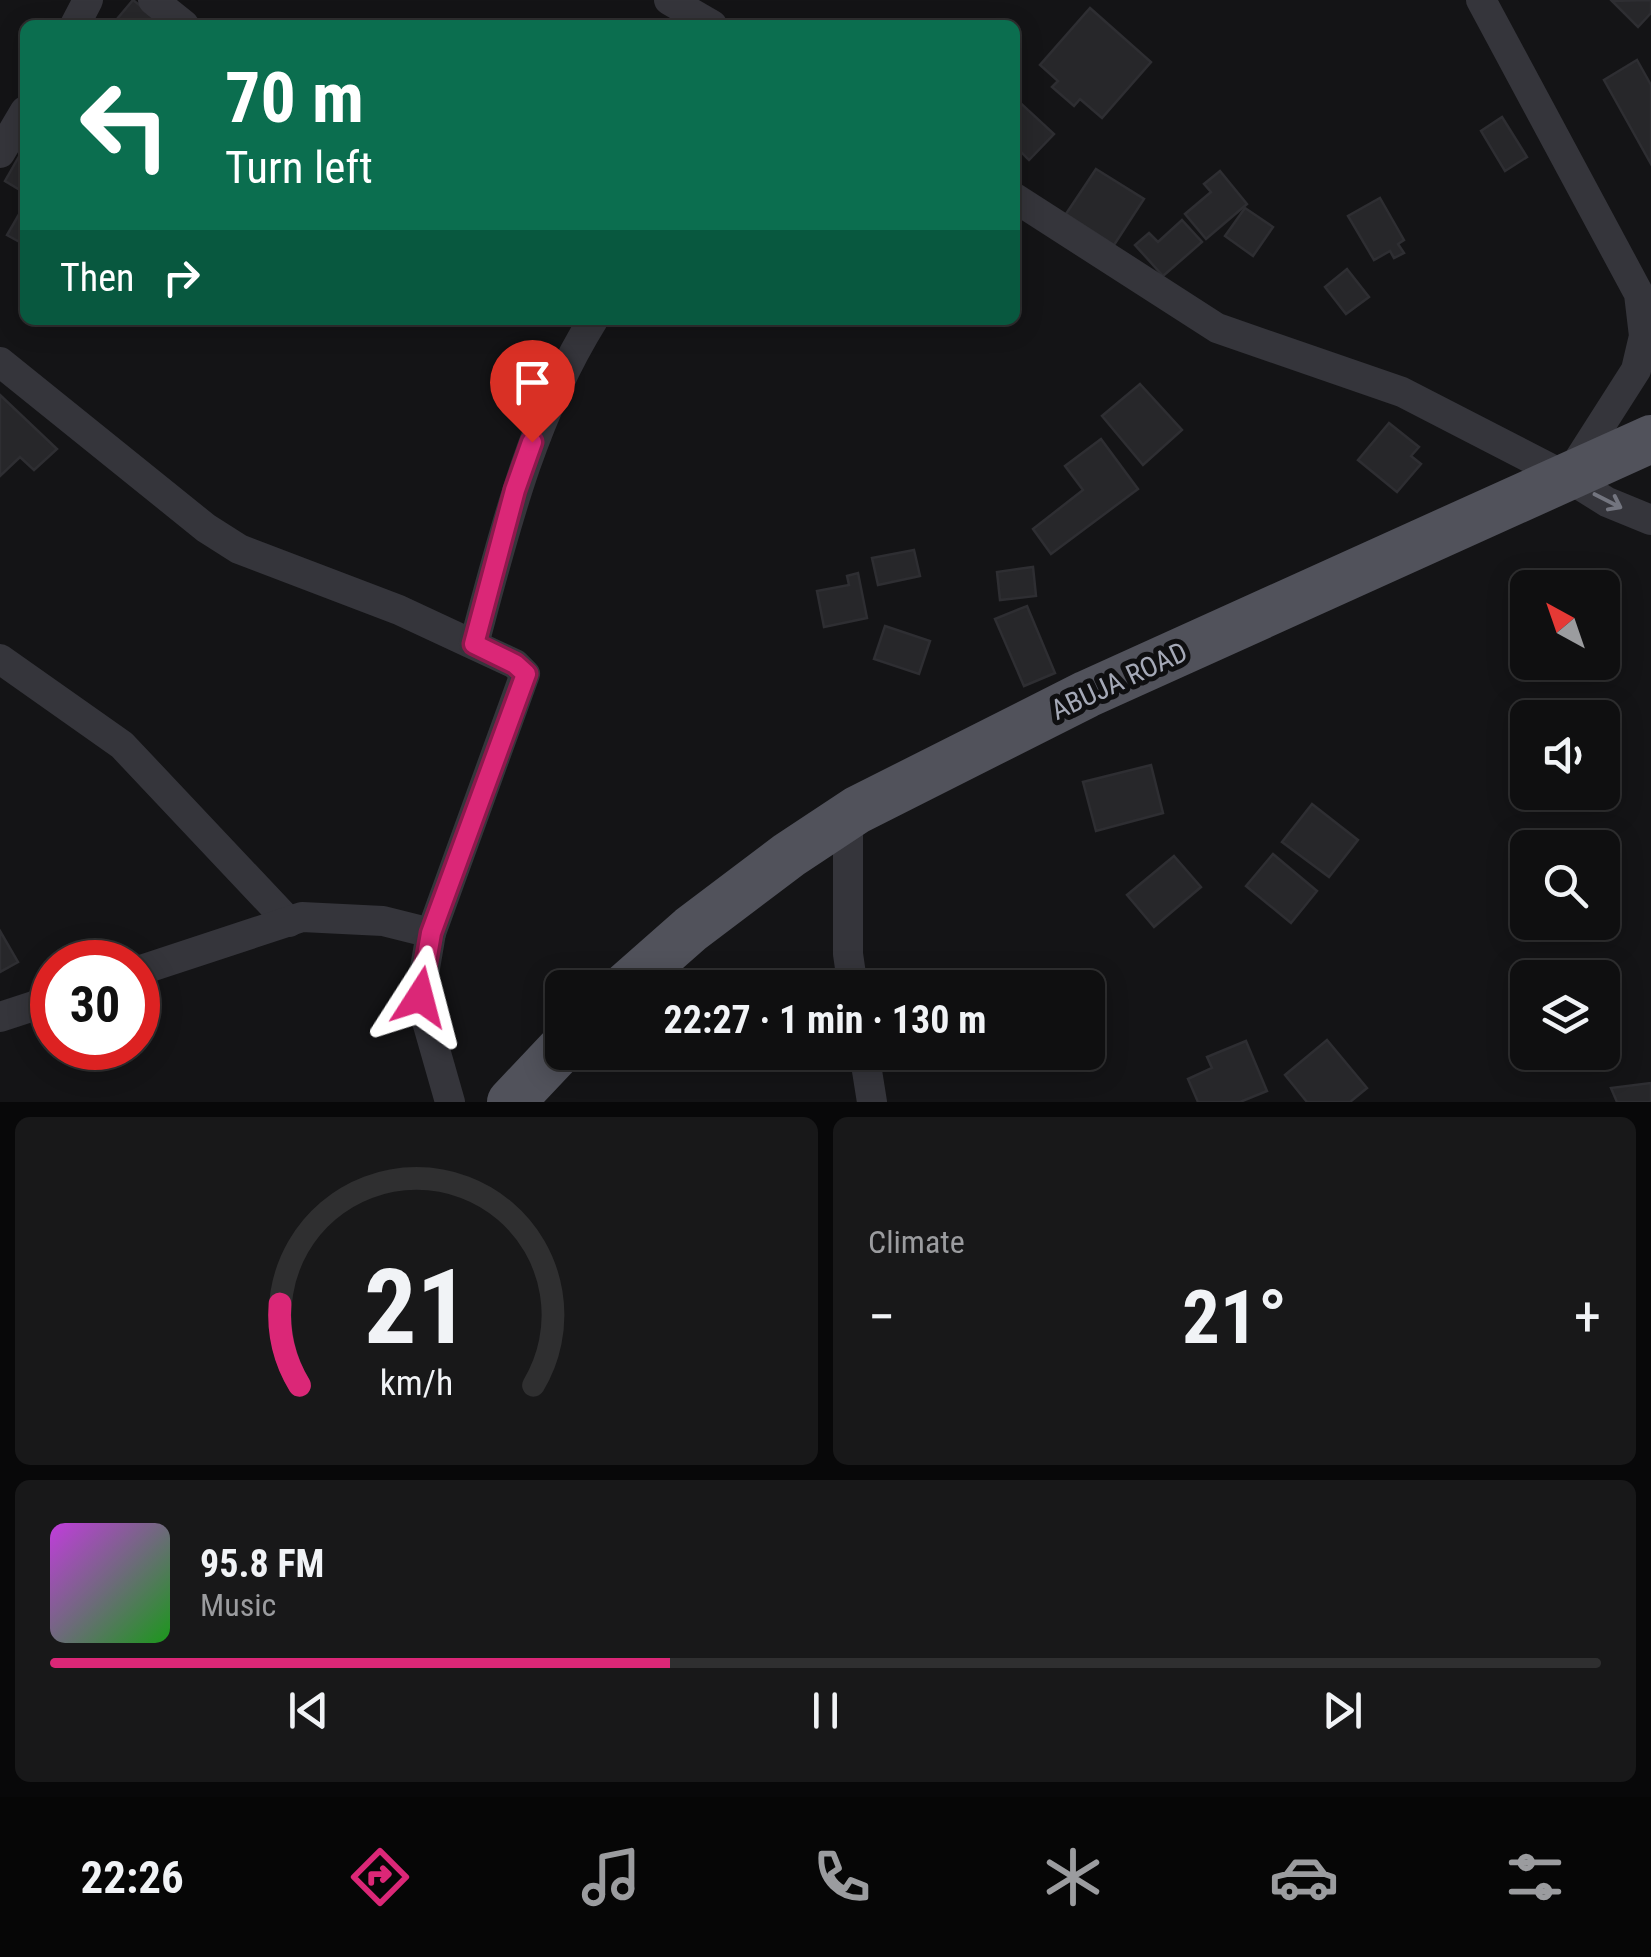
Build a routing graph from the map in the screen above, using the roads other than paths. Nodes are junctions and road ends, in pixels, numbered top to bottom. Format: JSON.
{"nodes":[{"id":1,"x":153,"y":0,"type":"edge"},
{"id":2,"x":669,"y":0,"type":"edge"},
{"id":3,"x":1481,"y":0,"type":"edge"},
{"id":4,"x":178,"y":20,"type":"edge"},
{"id":5,"x":703,"y":20,"type":"edge"},
{"id":6,"x":20,"y":119,"type":"edge"},
{"id":7,"x":0,"y":152,"type":"edge"},
{"id":8,"x":1020,"y":201,"type":"edge"},
{"id":9,"x":590,"y":325,"type":"edge"},
{"id":10,"x":1648,"y":343,"type":"edge"},
{"id":11,"x":0,"y":362,"type":"edge"},
{"id":12,"x":1651,"y":439,"type":"edge"},
{"id":13,"x":1567,"y":477,"type":"junction"},
{"id":14,"x":1651,"y":520,"type":"edge"},
{"id":15,"x":474,"y":644,"type":"junction"},
{"id":16,"x":0,"y":659,"type":"edge"},
{"id":17,"x":848,"y":816,"type":"junction"},
{"id":18,"x":288,"y":922,"type":"junction"},
{"id":19,"x":431,"y":933,"type":"junction"},
{"id":20,"x":160,"y":964,"type":"edge"},
{"id":21,"x":644,"y":970,"type":"edge"},
{"id":22,"x":850,"y":970,"type":"edge"},
{"id":23,"x":30,"y":1007,"type":"edge"},
{"id":24,"x":0,"y":1017,"type":"edge"},
{"id":25,"x":545,"y":1066,"type":"edge"},
{"id":26,"x":867,"y":1070,"type":"edge"},
{"id":27,"x":450,"y":1102,"type":"edge"},
{"id":28,"x":511,"y":1102,"type":"edge"},
{"id":29,"x":872,"y":1102,"type":"edge"}],
"edges":[{"from":1,"to":4,"type":"street"},
{"from":2,"to":5,"type":"street"},
{"from":3,"to":10,"type":"street"},
{"from":6,"to":7,"type":"street"},
{"from":8,"to":13,"type":"street"},
{"from":9,"to":15,"type":"street"},
{"from":10,"to":13,"type":"street"},
{"from":11,"to":15,"type":"street"},
{"from":12,"to":13,"type":"main road","name":"ABUJA ROAD"},
{"from":13,"to":14,"type":"street","one_way":true},
{"from":13,"to":17,"type":"main road","name":"ABUJA ROAD"},
{"from":15,"to":19,"type":"street"},
{"from":16,"to":18,"type":"street"},
{"from":17,"to":21,"type":"main road","name":"ABUJA ROAD"},
{"from":17,"to":22,"type":"street"},
{"from":18,"to":19,"type":"street"},
{"from":18,"to":20,"type":"street"},
{"from":19,"to":27,"type":"street"},
{"from":23,"to":24,"type":"street"},
{"from":25,"to":28,"type":"main road"},
{"from":26,"to":29,"type":"street"}]}
